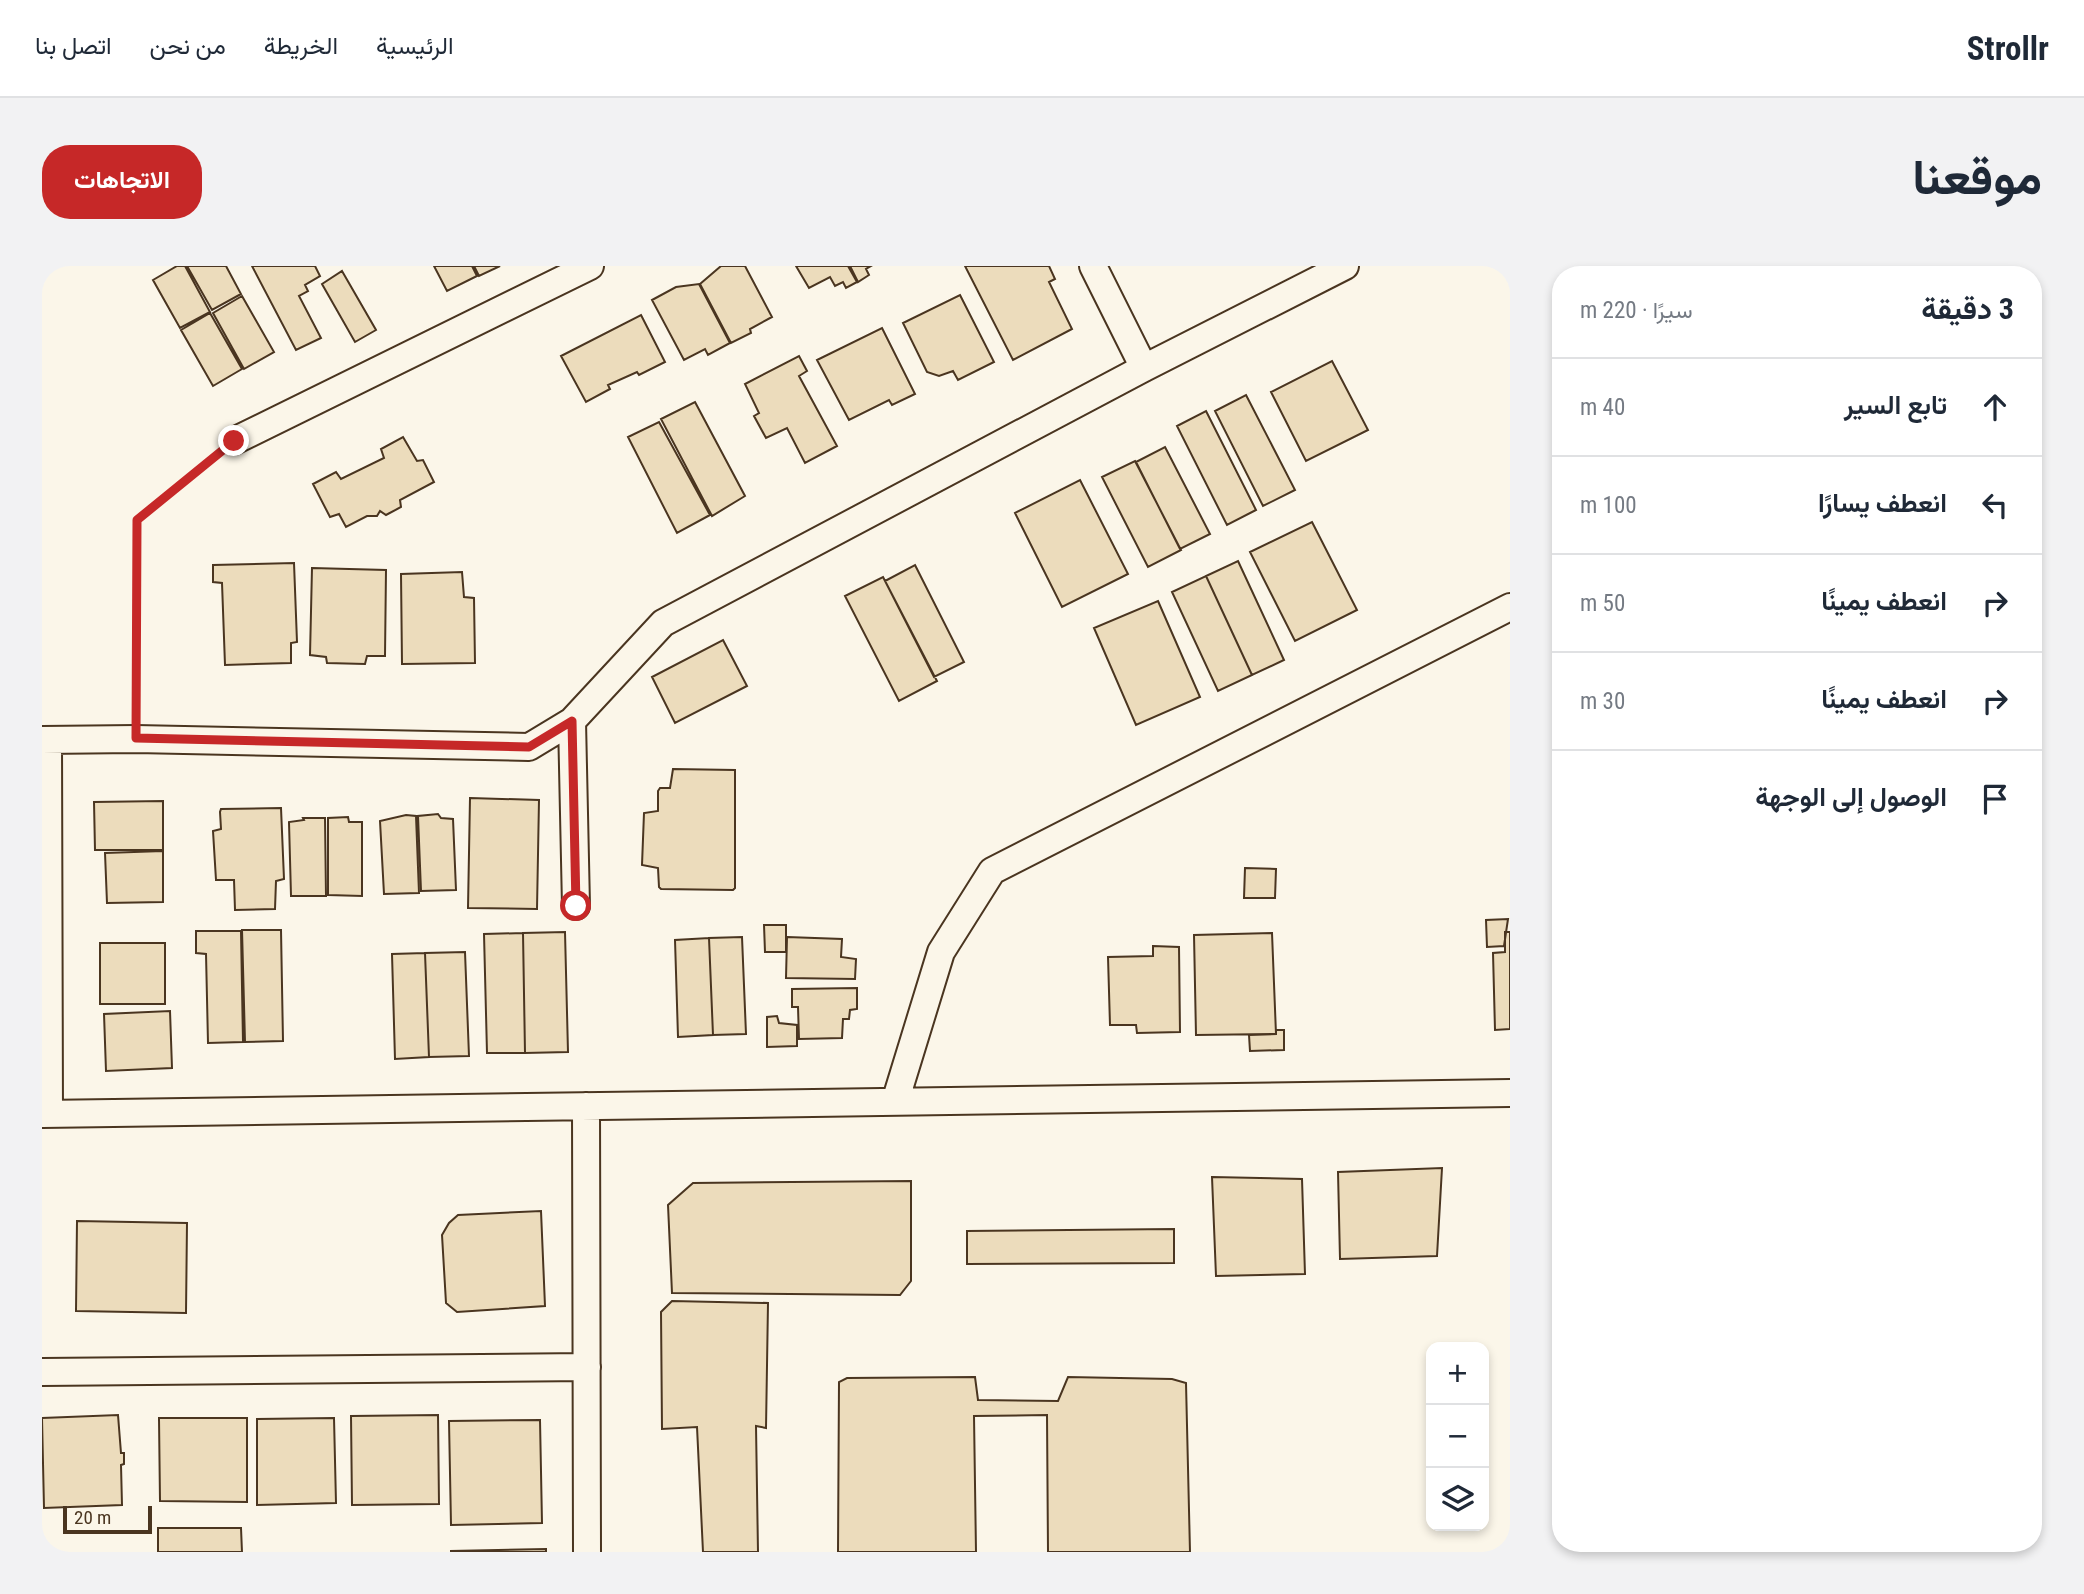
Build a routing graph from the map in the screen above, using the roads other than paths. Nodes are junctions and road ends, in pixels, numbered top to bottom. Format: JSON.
{"nodes":[{"id":1,"x":590,"y":266,"type":"edge"},
{"id":2,"x":1093,"y":266,"type":"edge"},
{"id":3,"x":1345,"y":266,"type":"edge"},
{"id":4,"x":1144,"y":368,"type":"junction"},
{"id":5,"x":234,"y":441,"type":"road end"},
{"id":6,"x":1510,"y":607,"type":"edge"},
{"id":7,"x":572,"y":721,"type":"junction"},
{"id":8,"x":45,"y":740,"type":"edge"},
{"id":9,"x":576,"y":906,"type":"dead end"},
{"id":10,"x":1510,"y":1093,"type":"edge"},
{"id":11,"x":895,"y":1102,"type":"junction"},
{"id":12,"x":586,"y":1106,"type":"junction"},
{"id":13,"x":46,"y":1114,"type":"edge"},
{"id":14,"x":587,"y":1367,"type":"junction"},
{"id":15,"x":42,"y":1372,"type":"edge"},
{"id":16,"x":587,"y":1552,"type":"edge"}],
"edges":[{"from":1,"to":5,"type":"street"},
{"from":2,"to":4,"type":"street"},
{"from":3,"to":4,"type":"street"},
{"from":4,"to":7,"type":"street"},
{"from":6,"to":11,"type":"street"},
{"from":7,"to":8,"type":"street"},
{"from":7,"to":9,"type":"street"},
{"from":8,"to":13,"type":"street"},
{"from":10,"to":11,"type":"street"},
{"from":11,"to":12,"type":"street"},
{"from":12,"to":13,"type":"street"},
{"from":12,"to":14,"type":"street"},
{"from":14,"to":15,"type":"street"},
{"from":14,"to":16,"type":"street"}]}
